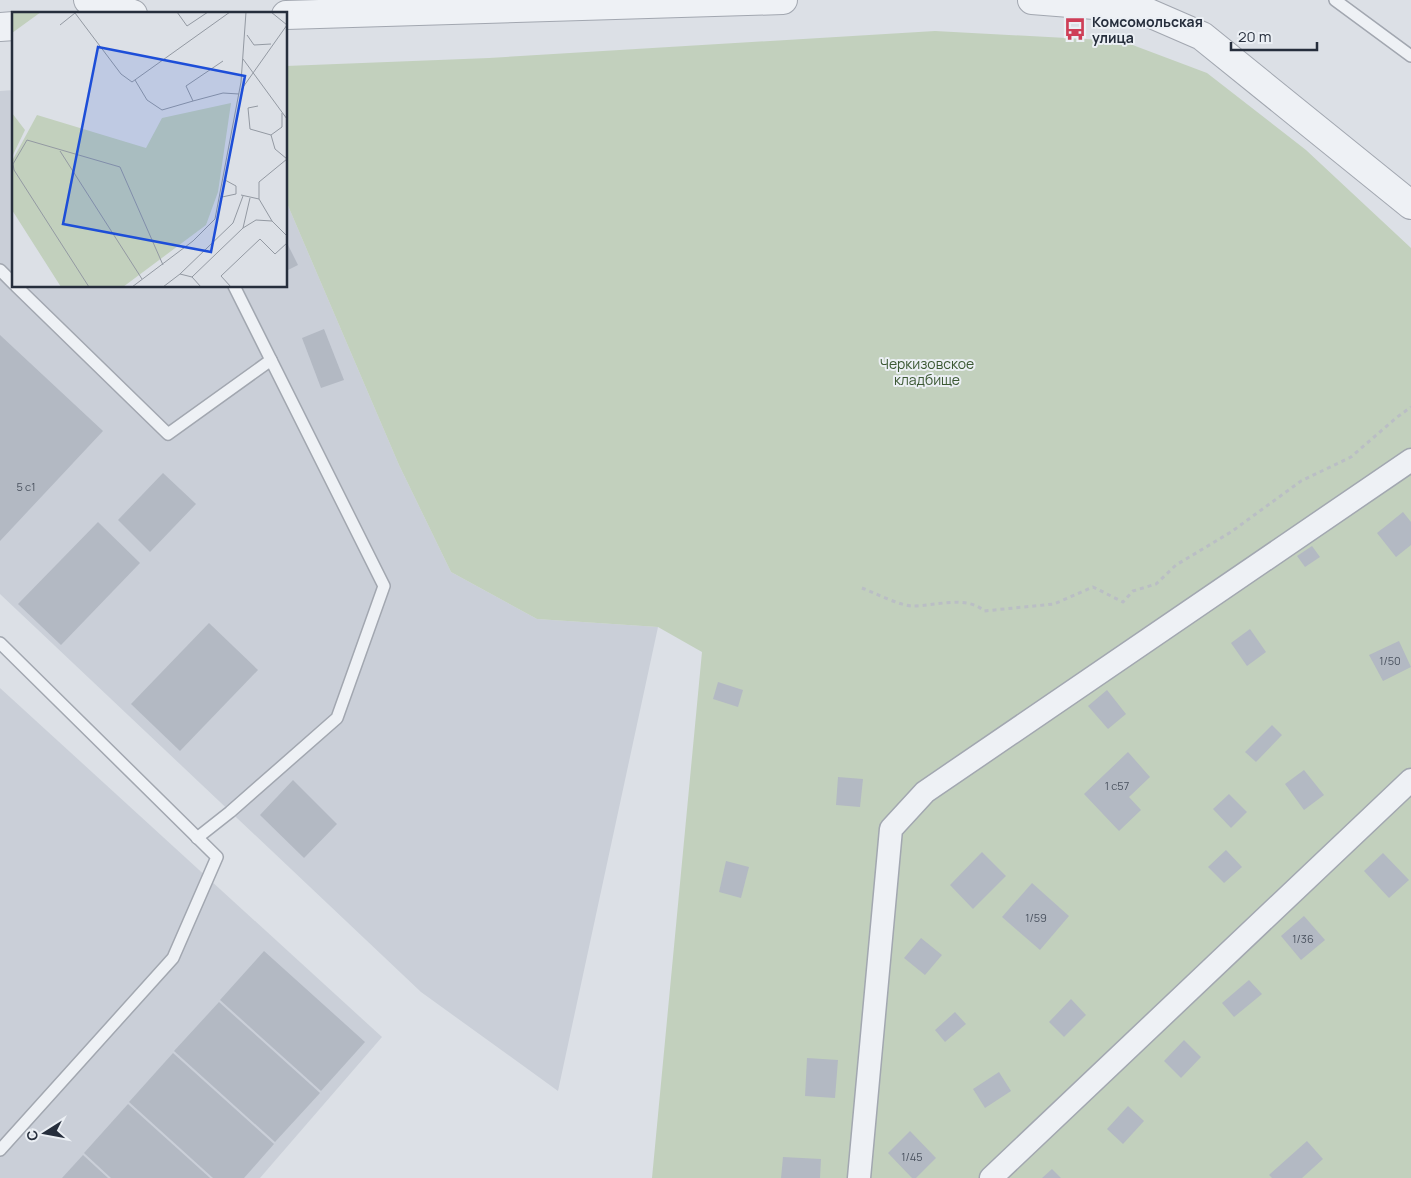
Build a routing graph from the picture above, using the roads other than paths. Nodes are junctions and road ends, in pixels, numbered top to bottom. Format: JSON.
{"nodes":[{"id":1,"x":88,"y":0,"type":"edge"},
{"id":2,"x":783,"y":0,"type":"edge"},
{"id":3,"x":1032,"y":0,"type":"edge"},
{"id":4,"x":1335,"y":0,"type":"edge"},
{"id":5,"x":127,"y":12,"type":"edge"},
{"id":6,"x":288,"y":15,"type":"edge"},
{"id":7,"x":1411,"y":56,"type":"edge"},
{"id":8,"x":1411,"y":205,"type":"edge"},
{"id":9,"x":0,"y":270,"type":"edge"},
{"id":10,"x":12,"y":282,"type":"edge"},
{"id":11,"x":18,"y":288,"type":"edge"},
{"id":12,"x":235,"y":288,"type":"edge"},
{"id":13,"x":271,"y":360,"type":"junction"},
{"id":14,"x":1411,"y":460,"type":"edge"},
{"id":15,"x":0,"y":643,"type":"edge"},
{"id":16,"x":1411,"y":780,"type":"edge"},
{"id":17,"x":197,"y":838,"type":"junction"},
{"id":18,"x":0,"y":1150,"type":"edge"},
{"id":19,"x":859,"y":1178,"type":"edge"},
{"id":20,"x":991,"y":1178,"type":"edge"}],
"edges":[{"from":1,"to":5,"type":"street"},
{"from":2,"to":6,"type":"street"},
{"from":3,"to":8,"type":"street"},
{"from":4,"to":7,"type":"lane"},
{"from":9,"to":10,"type":"lane"},
{"from":11,"to":13,"type":"lane"},
{"from":12,"to":13,"type":"lane"},
{"from":13,"to":17,"type":"lane"},
{"from":14,"to":19,"type":"street"},
{"from":15,"to":17,"type":"lane"},
{"from":16,"to":20,"type":"street"},
{"from":17,"to":18,"type":"lane"}]}
